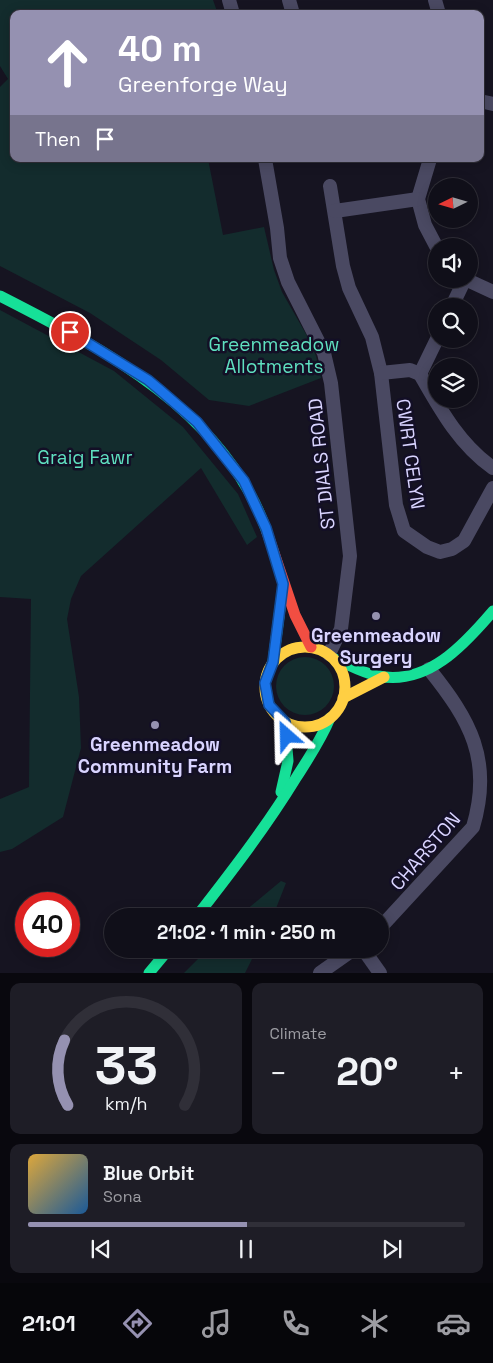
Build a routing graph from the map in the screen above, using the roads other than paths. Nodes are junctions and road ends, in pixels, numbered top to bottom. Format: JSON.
{"nodes":[{"id":1,"x":265,"y":162,"type":"edge"},
{"id":2,"x":429,"y":162,"type":"edge"},
{"id":3,"x":330,"y":186,"type":"dead end"},
{"id":4,"x":418,"y":199,"type":"junction"},
{"id":5,"x":335,"y":211,"type":"junction"},
{"id":6,"x":432,"y":238,"type":"edge"},
{"id":7,"x":478,"y":285,"type":"edge"},
{"id":8,"x":493,"y":292,"type":"edge"},
{"id":9,"x":0,"y":296,"type":"edge"},
{"id":10,"x":433,"y":348,"type":"edge"},
{"id":11,"x":381,"y":373,"type":"junction"},
{"id":12,"x":420,"y":374,"type":"junction"},
{"id":13,"x":493,"y":468,"type":"edge"},
{"id":14,"x":493,"y":488,"type":"edge"},
{"id":15,"x":283,"y":584,"type":"junction"},
{"id":16,"x":493,"y":611,"type":"edge"},
{"id":17,"x":311,"y":647,"type":"junction"},
{"id":18,"x":332,"y":657,"type":"junction"},
{"id":19,"x":273,"y":662,"type":"junction"},
{"id":20,"x":428,"y":669,"type":"junction"},
{"id":21,"x":384,"y":677,"type":"junction"},
{"id":22,"x":343,"y":698,"type":"junction"},
{"id":23,"x":330,"y":718,"type":"junction"},
{"id":24,"x":285,"y":722,"type":"junction"},
{"id":25,"x":489,"y":748,"type":"edge"},
{"id":26,"x":490,"y":793,"type":"edge"},
{"id":27,"x":278,"y":804,"type":"junction"},
{"id":28,"x":203,"y":908,"type":"edge"},
{"id":29,"x":389,"y":918,"type":"edge"},
{"id":30,"x":162,"y":958,"type":"edge"},
{"id":31,"x":341,"y":958,"type":"edge"},
{"id":32,"x":369,"y":958,"type":"edge"},
{"id":33,"x":149,"y":973,"type":"edge"},
{"id":34,"x":320,"y":973,"type":"edge"},
{"id":35,"x":380,"y":973,"type":"edge"}],
"edges":[{"from":1,"to":18,"type":"street","name":"ST DIALS ROAD"},
{"from":2,"to":4,"type":"street"},
{"from":3,"to":5,"type":"street","name":"CWRT CELYN"},
{"from":4,"to":5,"type":"street"},
{"from":4,"to":6,"type":"street"},
{"from":5,"to":11,"type":"street","name":"CWRT CELYN"},
{"from":7,"to":8,"type":"street"},
{"from":9,"to":15,"type":"street"},
{"from":10,"to":12,"type":"street","name":"CWRT CELYN"},
{"from":11,"to":12,"type":"street","name":"CWRT CELYN"},
{"from":11,"to":14,"type":"street","name":"CWRT CELYN"},
{"from":12,"to":13,"type":"street","name":"CWRT CELYN"},
{"from":15,"to":17,"type":"street"},
{"from":15,"to":19,"type":"street"},
{"from":16,"to":20,"type":"street"},
{"from":17,"to":18,"type":"street"},
{"from":17,"to":19,"type":"street"},
{"from":18,"to":21,"type":"street"},
{"from":18,"to":22,"type":"street"},
{"from":19,"to":24,"type":"street"},
{"from":20,"to":21,"type":"street"},
{"from":20,"to":25,"type":"street","name":"CHARSTON"},
{"from":21,"to":22,"type":"street"},
{"from":22,"to":23,"type":"street"},
{"from":23,"to":24,"type":"street"},
{"from":23,"to":27,"type":"street"},
{"from":24,"to":27,"type":"street"},
{"from":25,"to":26,"type":"street","name":"CHARSTON"},
{"from":26,"to":29,"type":"street","name":"CHARSTON"},
{"from":27,"to":28,"type":"street"},
{"from":30,"to":33,"type":"street"},
{"from":31,"to":34,"type":"street"},
{"from":32,"to":35,"type":"street"}]}
